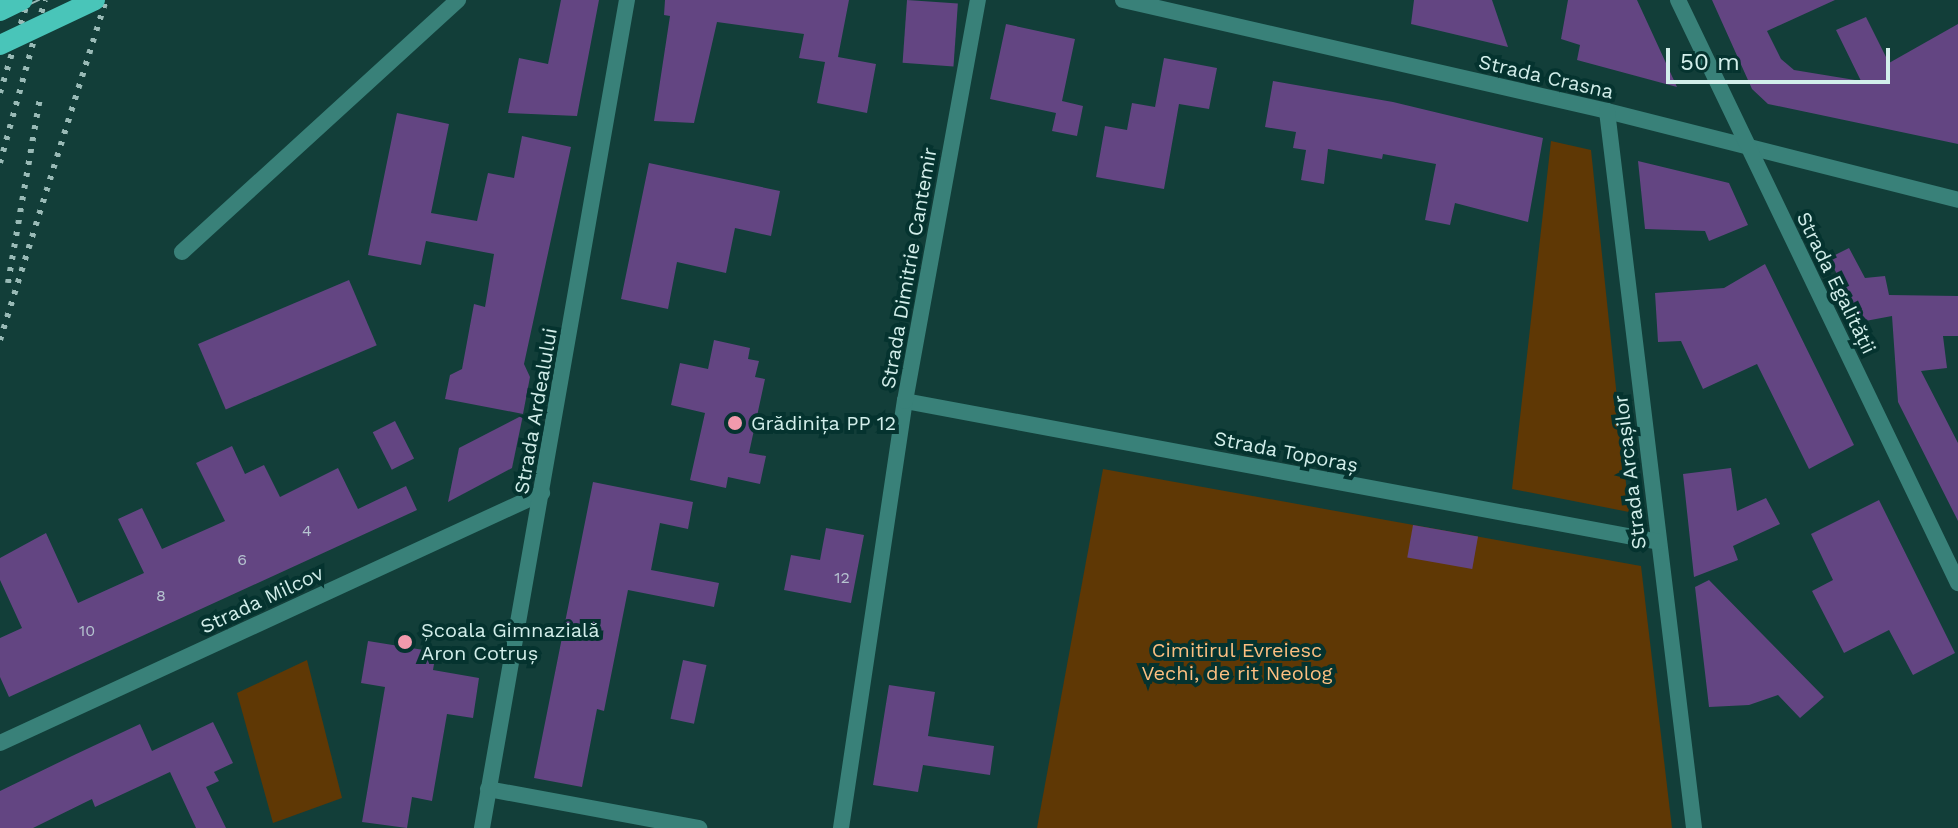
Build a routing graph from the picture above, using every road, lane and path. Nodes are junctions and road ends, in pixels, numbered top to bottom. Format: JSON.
{"nodes":[{"id":1,"x":23,"y":0,"type":"edge"},
{"id":2,"x":95,"y":0,"type":"edge"},
{"id":3,"x":458,"y":0,"type":"edge"},
{"id":4,"x":627,"y":0,"type":"edge"},
{"id":5,"x":978,"y":0,"type":"edge"},
{"id":6,"x":1123,"y":0,"type":"edge"},
{"id":7,"x":1678,"y":0,"type":"edge"},
{"id":8,"x":0,"y":11,"type":"edge"},
{"id":9,"x":0,"y":45,"type":"edge"},
{"id":10,"x":1607,"y":111,"type":"junction"},
{"id":11,"x":1747,"y":145,"type":"junction"},
{"id":12,"x":1958,"y":200,"type":"edge"},
{"id":13,"x":182,"y":252,"type":"dead end"},
{"id":14,"x":905,"y":401,"type":"junction"},
{"id":15,"x":542,"y":493,"type":"junction"},
{"id":16,"x":1659,"y":542,"type":"junction"},
{"id":17,"x":1958,"y":583,"type":"edge"},
{"id":18,"x":0,"y":743,"type":"edge"},
{"id":19,"x":488,"y":789,"type":"junction"},
{"id":20,"x":482,"y":828,"type":"edge"},
{"id":21,"x":699,"y":828,"type":"edge"},
{"id":22,"x":841,"y":828,"type":"edge"},
{"id":23,"x":1694,"y":828,"type":"edge"}],
"edges":[{"from":1,"to":8,"type":"main road","bridge":true},
{"from":2,"to":9,"type":"main road","bridge":true},
{"from":3,"to":13,"type":"street"},
{"from":4,"to":15,"type":"street","name":"Strada Ardealului"},
{"from":5,"to":14,"type":"street","name":"Strada Dimitrie Cantemir"},
{"from":6,"to":10,"type":"street","name":"Strada Crasna"},
{"from":7,"to":11,"type":"street","name":"Strada Egalității"},
{"from":10,"to":11,"type":"street","name":"Strada Crasna"},
{"from":10,"to":16,"type":"street","name":"Strada Arcașilor"},
{"from":11,"to":12,"type":"street","name":"Strada Crasna"},
{"from":11,"to":17,"type":"street","name":"Strada Egalității"},
{"from":14,"to":16,"type":"street","name":"Strada Toporaș"},
{"from":14,"to":22,"type":"street","name":"Strada Dimitrie Cantemir"},
{"from":15,"to":18,"type":"street","name":"Strada Milcov"},
{"from":15,"to":19,"type":"street","name":"Strada Ardealului"},
{"from":16,"to":23,"type":"street","name":"Strada Arcașilor"},
{"from":19,"to":20,"type":"street","name":"Strada Ardealului"},
{"from":19,"to":21,"type":"street"}]}
